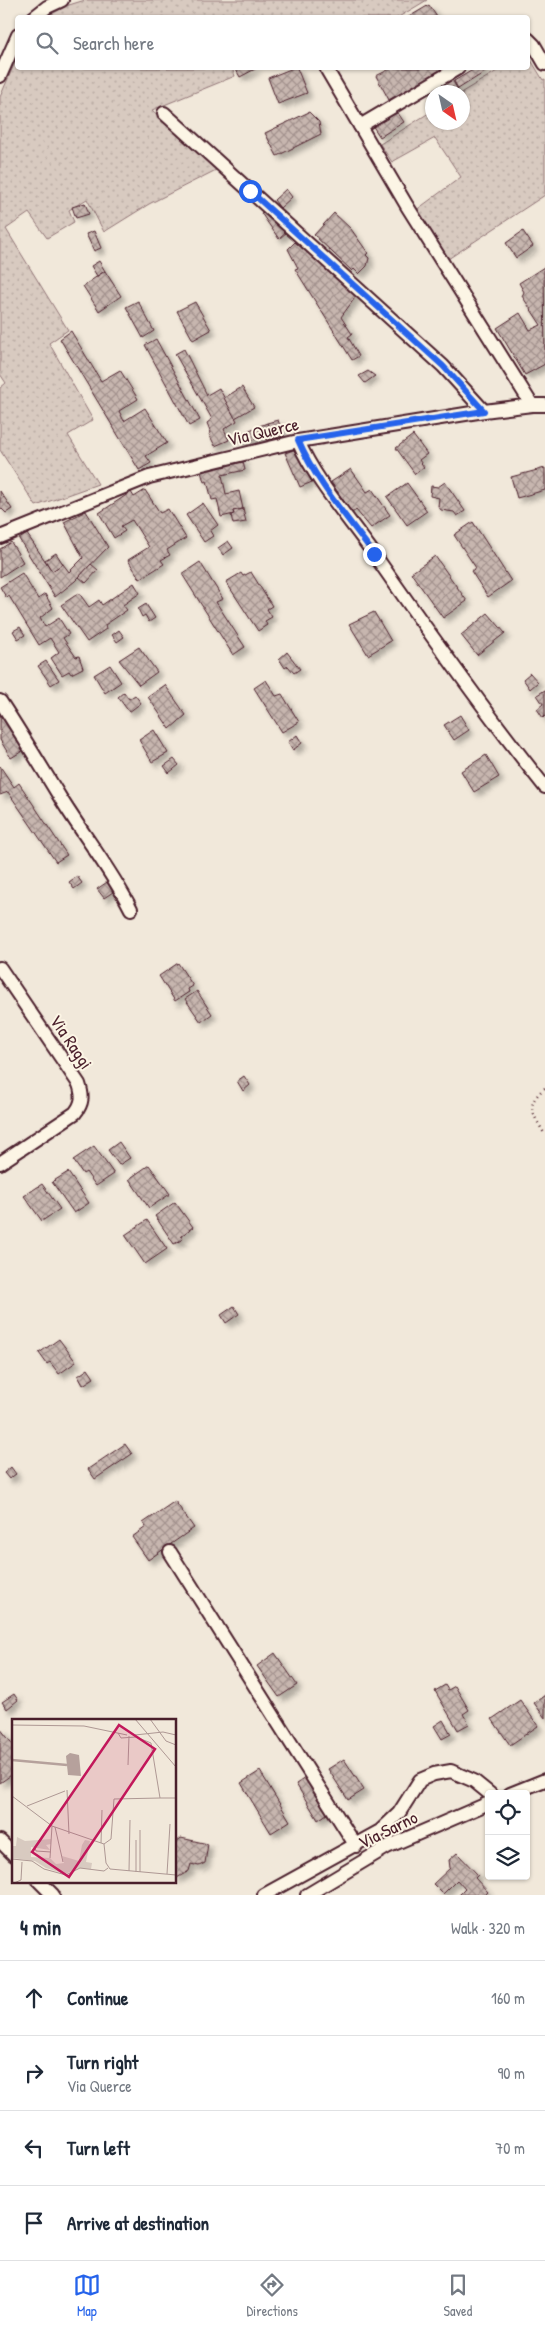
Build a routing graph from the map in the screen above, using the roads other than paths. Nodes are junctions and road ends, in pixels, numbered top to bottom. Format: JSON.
{"nodes":[{"id":1,"x":62,"y":0,"type":"edge"},
{"id":2,"x":37,"y":15,"type":"edge"},
{"id":3,"x":530,"y":41,"type":"edge"},
{"id":4,"x":15,"y":42,"type":"edge"},
{"id":5,"x":545,"y":64,"type":"edge"},
{"id":6,"x":327,"y":70,"type":"dead end"},
{"id":7,"x":455,"y":70,"type":"edge"},
{"id":8,"x":0,"y":76,"type":"edge"},
{"id":9,"x":164,"y":113,"type":"dead end"},
{"id":10,"x":360,"y":126,"type":"junction"},
{"id":11,"x":532,"y":405,"type":"junction"},
{"id":12,"x":545,"y":406,"type":"edge"},
{"id":13,"x":484,"y":411,"type":"junction"},
{"id":14,"x":298,"y":440,"type":"junction"},
{"id":15,"x":0,"y":537,"type":"edge"},
{"id":16,"x":0,"y":701,"type":"edge"},
{"id":17,"x":545,"y":787,"type":"edge"},
{"id":18,"x":131,"y":909,"type":"dead end"},
{"id":19,"x":0,"y":968,"type":"edge"},
{"id":20,"x":0,"y":1163,"type":"edge"},
{"id":21,"x":170,"y":1552,"type":"dead end"},
{"id":22,"x":545,"y":1780,"type":"edge"},
{"id":23,"x":485,"y":1790,"type":"edge"},
{"id":24,"x":520,"y":1790,"type":"edge"},
{"id":25,"x":485,"y":1805,"type":"edge"},
{"id":26,"x":0,"y":1841,"type":"edge"},
{"id":27,"x":356,"y":1846,"type":"junction"},
{"id":28,"x":12,"y":1853,"type":"edge"},
{"id":29,"x":41,"y":1882,"type":"edge"},
{"id":30,"x":309,"y":1894,"type":"edge"},
{"id":31,"x":53,"y":1895,"type":"edge"},
{"id":32,"x":264,"y":1895,"type":"edge"}],
"edges":[{"from":1,"to":2,"type":"street"},
{"from":3,"to":5,"type":"street"},
{"from":4,"to":8,"type":"street"},
{"from":6,"to":10,"type":"street"},
{"from":7,"to":10,"type":"street"},
{"from":9,"to":13,"type":"street"},
{"from":10,"to":11,"type":"street"},
{"from":11,"to":12,"type":"street","name":"Via Querce"},
{"from":11,"to":13,"type":"street","name":"Via Querce"},
{"from":13,"to":14,"type":"street","name":"Via Querce"},
{"from":14,"to":15,"type":"street","name":"Via Querce"},
{"from":14,"to":17,"type":"street"},
{"from":16,"to":18,"type":"street"},
{"from":19,"to":20,"type":"street","name":"Via Raggi"},
{"from":21,"to":27,"type":"street"},
{"from":22,"to":24,"type":"street"},
{"from":23,"to":27,"type":"street"},
{"from":25,"to":30,"type":"street","name":"Via Sarno"},
{"from":26,"to":28,"type":"street"},
{"from":27,"to":32,"type":"street"},
{"from":29,"to":31,"type":"street"}]}
